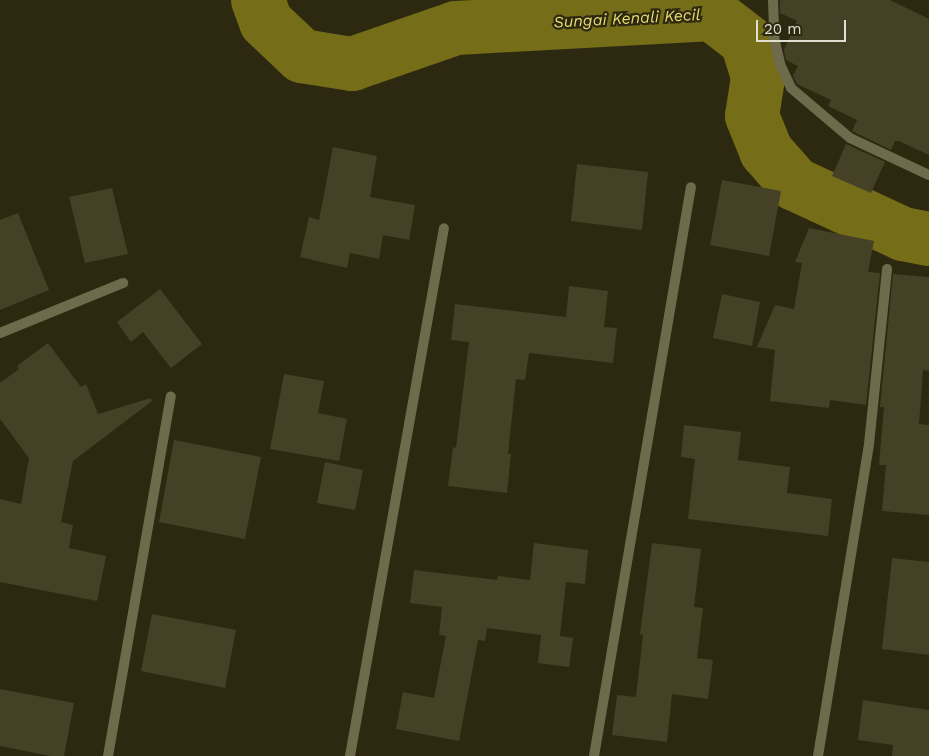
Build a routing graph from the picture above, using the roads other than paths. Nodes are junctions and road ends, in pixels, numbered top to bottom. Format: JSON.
{"nodes":[{"id":1,"x":773,"y":0,"type":"edge"},
{"id":2,"x":929,"y":175,"type":"edge"},
{"id":3,"x":691,"y":187,"type":"dead end"},
{"id":4,"x":444,"y":228,"type":"dead end"},
{"id":5,"x":887,"y":269,"type":"dead end"},
{"id":6,"x":123,"y":283,"type":"dead end"},
{"id":7,"x":0,"y":333,"type":"edge"},
{"id":8,"x":171,"y":396,"type":"dead end"},
{"id":9,"x":108,"y":756,"type":"edge"},
{"id":10,"x":350,"y":756,"type":"edge"},
{"id":11,"x":594,"y":756,"type":"edge"},
{"id":12,"x":818,"y":756,"type":"edge"}],
"edges":[{"from":1,"to":2,"type":"street"},
{"from":3,"to":11,"type":"street"},
{"from":4,"to":10,"type":"street"},
{"from":5,"to":12,"type":"street"},
{"from":6,"to":7,"type":"street"},
{"from":8,"to":9,"type":"street"}]}
